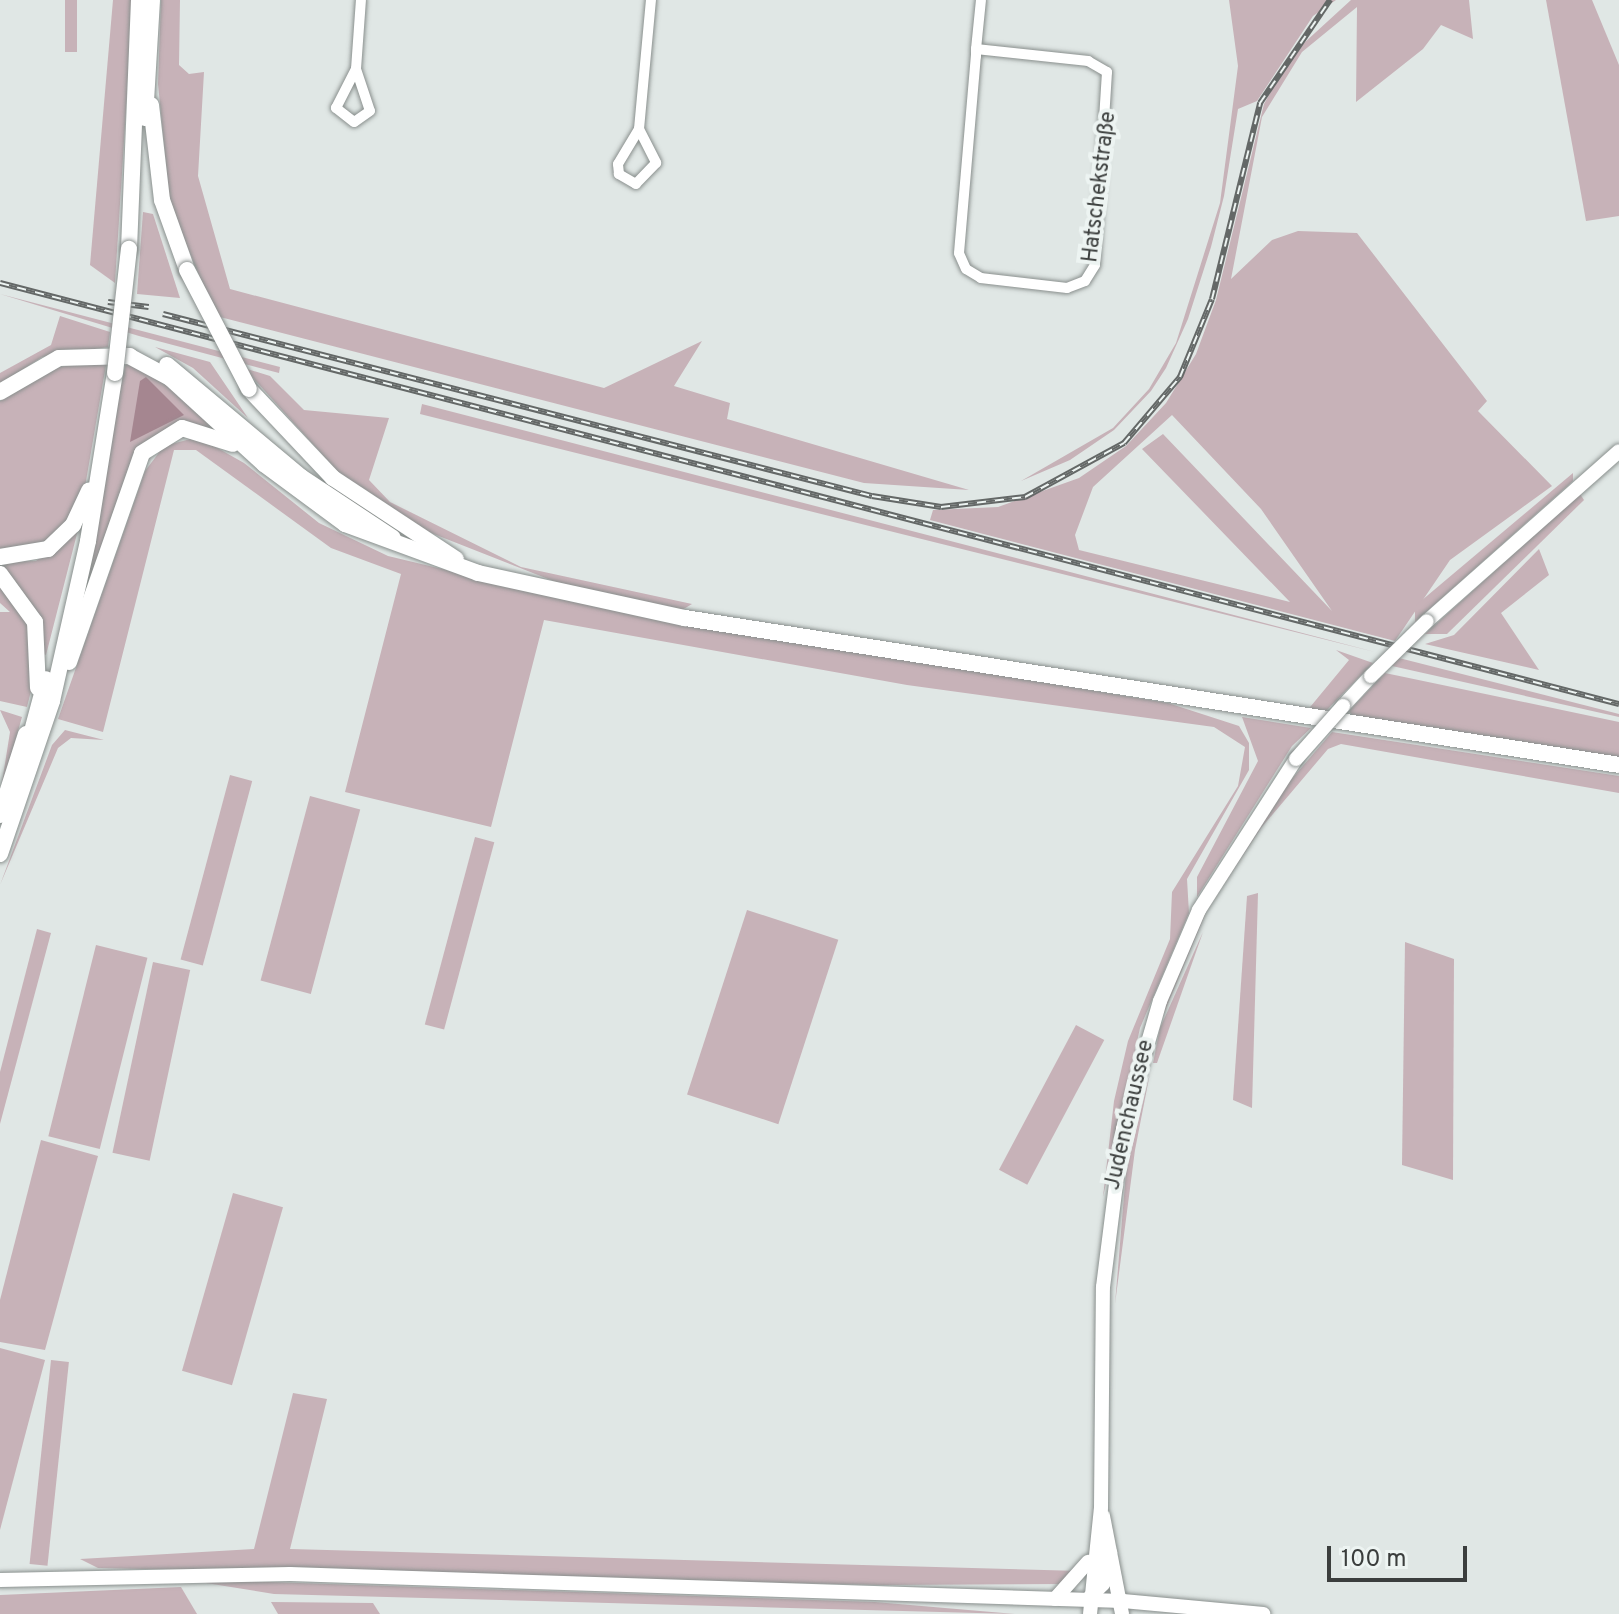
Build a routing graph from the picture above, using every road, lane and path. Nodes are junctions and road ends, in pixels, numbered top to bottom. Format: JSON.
{"nodes":[{"id":1,"x":139,"y":0,"type":"edge"},
{"id":2,"x":152,"y":0,"type":"edge"},
{"id":3,"x":361,"y":0,"type":"edge"},
{"id":4,"x":651,"y":0,"type":"edge"},
{"id":5,"x":981,"y":0,"type":"edge"},
{"id":6,"x":976,"y":49,"type":"junction"},
{"id":7,"x":356,"y":69,"type":"junction"},
{"id":8,"x":149,"y":77,"type":"junction"},
{"id":9,"x":639,"y":129,"type":"junction"},
{"id":10,"x":132,"y":210,"type":"junction"},
{"id":11,"x":129,"y":356,"type":"junction"},
{"id":12,"x":0,"y":392,"type":"edge"},
{"id":13,"x":1619,"y":451,"type":"edge"},
{"id":14,"x":264,"y":464,"type":"junction"},
{"id":15,"x":98,"y":480,"type":"junction"},
{"id":16,"x":418,"y":552,"type":"junction"},
{"id":17,"x":0,"y":557,"type":"edge"},
{"id":18,"x":478,"y":573,"type":"junction"},
{"id":19,"x":0,"y":574,"type":"edge"},
{"id":20,"x":40,"y":714,"type":"junction"},
{"id":21,"x":1619,"y":765,"type":"edge"},
{"id":22,"x":0,"y":815,"type":"edge"},
{"id":23,"x":0,"y":828,"type":"edge"},
{"id":24,"x":0,"y":854,"type":"edge"},
{"id":25,"x":1101,"y":1508,"type":"junction"},
{"id":26,"x":1094,"y":1548,"type":"junction"},
{"id":27,"x":1111,"y":1550,"type":"junction"},
{"id":28,"x":0,"y":1580,"type":"edge"},
{"id":29,"x":1055,"y":1600,"type":"junction"},
{"id":30,"x":1088,"y":1607,"type":"edge"},
{"id":31,"x":1122,"y":1608,"type":"edge"},
{"id":32,"x":1110,"y":1614,"type":"edge"},
{"id":33,"x":1263,"y":1614,"type":"edge"}],
"edges":[{"from":1,"to":10,"type":"main road"},
{"from":2,"to":8,"type":"main road"},
{"from":3,"to":7,"type":"street"},
{"from":4,"to":9,"type":"street"},
{"from":5,"to":6,"type":"street","name":"Hatschekstraße"},
{"from":6,"to":6,"type":"street","name":"Hatschekstraße"},
{"from":7,"to":7,"type":"street"},
{"from":8,"to":10,"type":"main road"},
{"from":8,"to":18,"type":"main road","bridge":true},
{"from":9,"to":9,"type":"street"},
{"from":10,"to":15,"type":"main road","bridge":true},
{"from":11,"to":12,"type":"main road"},
{"from":11,"to":14,"type":"main road"},
{"from":11,"to":16,"type":"main road"},
{"from":13,"to":25,"type":"main road","name":"Judenchaussee","bridge":true},
{"from":14,"to":16,"type":"main road"},
{"from":14,"to":20,"type":"main road"},
{"from":15,"to":17,"type":"main road"},
{"from":15,"to":20,"type":"main road"},
{"from":16,"to":18,"type":"main road"},
{"from":18,"to":21,"type":"main road"},
{"from":19,"to":20,"type":"main road"},
{"from":20,"to":22,"type":"main road"},
{"from":20,"to":23,"type":"main road"},
{"from":20,"to":24,"type":"main road"},
{"from":25,"to":26,"type":"main road","name":"Judenchaussee"},
{"from":25,"to":27,"type":"main road","name":"Judenchaussee"},
{"from":26,"to":29,"type":"main road"},
{"from":26,"to":30,"type":"main road","name":"Judenchaussee"},
{"from":27,"to":30,"type":"main road"},
{"from":27,"to":31,"type":"main road","name":"Judenchaussee"},
{"from":28,"to":29,"type":"main road"},
{"from":29,"to":30,"type":"main road"},
{"from":30,"to":31,"type":"main road"},
{"from":31,"to":32,"type":"main road"},
{"from":31,"to":33,"type":"main road"}]}
